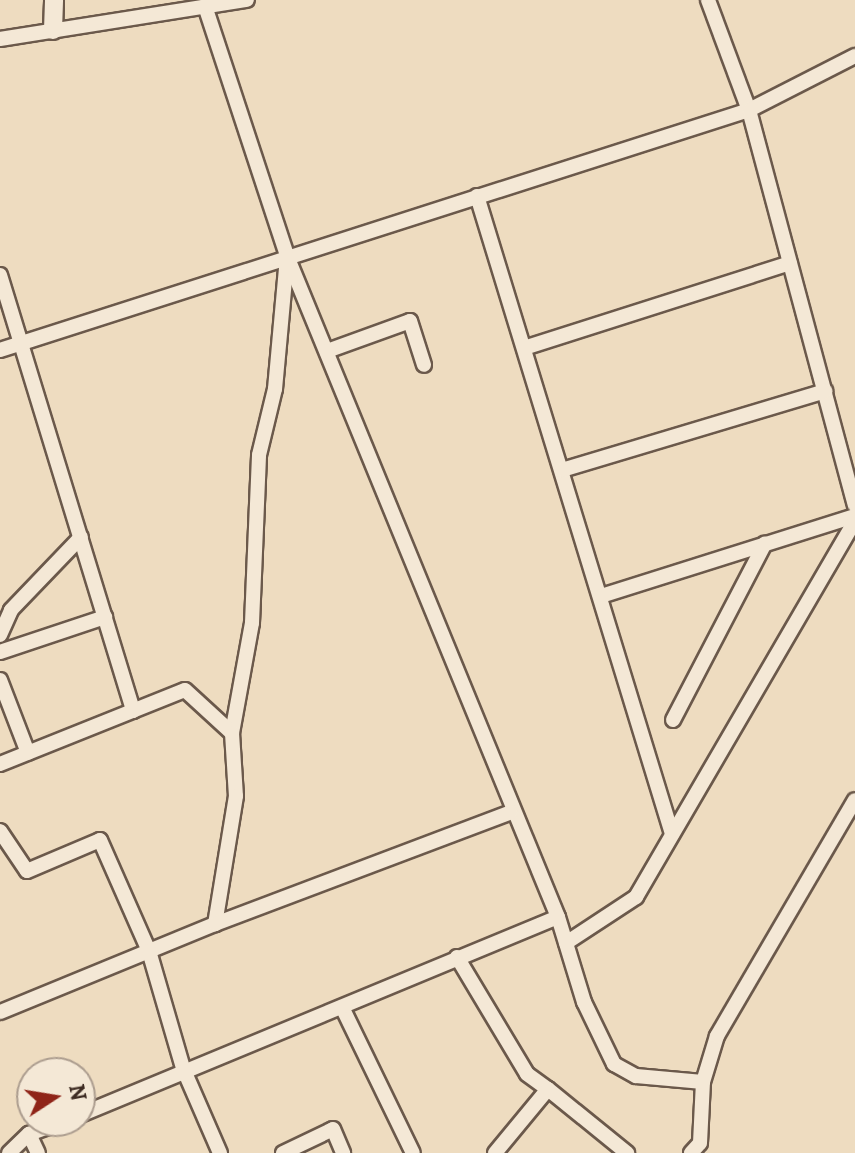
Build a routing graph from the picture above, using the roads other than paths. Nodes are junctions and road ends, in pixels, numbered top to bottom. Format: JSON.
{"nodes":[{"id":1,"x":54,"y":0,"type":"edge"},
{"id":2,"x":247,"y":0,"type":"edge"},
{"id":3,"x":708,"y":0,"type":"edge"},
{"id":4,"x":205,"y":6,"type":"junction"},
{"id":5,"x":53,"y":30,"type":"junction"},
{"id":6,"x":0,"y":39,"type":"edge"},
{"id":7,"x":855,"y":56,"type":"edge"},
{"id":8,"x":749,"y":110,"type":"junction"},
{"id":9,"x":477,"y":196,"type":"junction"},
{"id":10,"x":287,"y":256,"type":"junction"},
{"id":11,"x":790,"y":263,"type":"junction"},
{"id":12,"x":0,"y":275,"type":"edge"},
{"id":13,"x":21,"y":338,"type":"junction"},
{"id":14,"x":524,"y":348,"type":"junction"},
{"id":15,"x":0,"y":350,"type":"edge"},
{"id":16,"x":327,"y":351,"type":"junction"},
{"id":17,"x":424,"y":365,"type":"dead end"},
{"id":18,"x":825,"y":391,"type":"junction"},
{"id":19,"x":562,"y":470,"type":"junction"},
{"id":20,"x":855,"y":505,"type":"edge"},
{"id":21,"x":855,"y":518,"type":"edge"},
{"id":22,"x":81,"y":537,"type":"junction"},
{"id":23,"x":765,"y":543,"type":"junction"},
{"id":24,"x":601,"y":596,"type":"junction"},
{"id":25,"x":105,"y":617,"type":"junction"},
{"id":26,"x":0,"y":635,"type":"edge"},
{"id":27,"x":0,"y":652,"type":"edge"},
{"id":28,"x":0,"y":680,"type":"edge"},
{"id":29,"x":133,"y":711,"type":"junction"},
{"id":30,"x":673,"y":720,"type":"dead end"},
{"id":31,"x":232,"y":733,"type":"junction"},
{"id":32,"x":28,"y":753,"type":"junction"},
{"id":33,"x":0,"y":764,"type":"edge"},
{"id":34,"x":855,"y":800,"type":"edge"},
{"id":35,"x":511,"y":812,"type":"junction"},
{"id":36,"x":0,"y":831,"type":"edge"},
{"id":37,"x":672,"y":834,"type":"junction"},
{"id":38,"x":558,"y":917,"type":"junction"},
{"id":39,"x":215,"y":924,"type":"junction"},
{"id":40,"x":566,"y":943,"type":"junction"},
{"id":41,"x":149,"y":951,"type":"junction"},
{"id":42,"x":457,"y":957,"type":"junction"},
{"id":43,"x":342,"y":1007,"type":"junction"},
{"id":44,"x":0,"y":1012,"type":"edge"},
{"id":45,"x":183,"y":1068,"type":"junction"},
{"id":46,"x":703,"y":1082,"type":"junction"},
{"id":47,"x":548,"y":1089,"type":"junction"},
{"id":48,"x":96,"y":1108,"type":"edge"},
{"id":49,"x":26,"y":1137,"type":"edge"},
{"id":50,"x":9,"y":1153,"type":"edge"},
{"id":51,"x":220,"y":1153,"type":"edge"},
{"id":52,"x":283,"y":1153,"type":"edge"},
{"id":53,"x":343,"y":1153,"type":"edge"},
{"id":54,"x":413,"y":1153,"type":"edge"},
{"id":55,"x":495,"y":1153,"type":"edge"},
{"id":56,"x":627,"y":1153,"type":"edge"},
{"id":57,"x":691,"y":1153,"type":"edge"}],
"edges":[{"from":1,"to":5,"type":"street"},
{"from":2,"to":4,"type":"street"},
{"from":3,"to":8,"type":"street"},
{"from":4,"to":5,"type":"street"},
{"from":4,"to":10,"type":"street"},
{"from":5,"to":6,"type":"street"},
{"from":7,"to":8,"type":"street"},
{"from":8,"to":9,"type":"street"},
{"from":8,"to":11,"type":"street"},
{"from":9,"to":10,"type":"street"},
{"from":9,"to":14,"type":"street"},
{"from":10,"to":13,"type":"street"},
{"from":10,"to":16,"type":"street"},
{"from":10,"to":31,"type":"street"},
{"from":11,"to":14,"type":"street"},
{"from":11,"to":18,"type":"street"},
{"from":12,"to":13,"type":"street"},
{"from":13,"to":15,"type":"street"},
{"from":13,"to":22,"type":"street"},
{"from":14,"to":19,"type":"street"},
{"from":16,"to":17,"type":"street"},
{"from":16,"to":35,"type":"street"},
{"from":18,"to":19,"type":"street"},
{"from":18,"to":20,"type":"street"},
{"from":19,"to":24,"type":"street"},
{"from":21,"to":23,"type":"street"},
{"from":21,"to":37,"type":"street"},
{"from":22,"to":25,"type":"street"},
{"from":22,"to":26,"type":"street"},
{"from":23,"to":24,"type":"street"},
{"from":23,"to":30,"type":"street"},
{"from":24,"to":37,"type":"street"},
{"from":25,"to":27,"type":"street"},
{"from":25,"to":29,"type":"street"},
{"from":28,"to":32,"type":"street"},
{"from":29,"to":31,"type":"street"},
{"from":29,"to":32,"type":"street"},
{"from":31,"to":39,"type":"street"},
{"from":32,"to":33,"type":"street"},
{"from":34,"to":46,"type":"street"},
{"from":35,"to":38,"type":"street"},
{"from":35,"to":39,"type":"street"},
{"from":36,"to":41,"type":"street"},
{"from":37,"to":40,"type":"street"},
{"from":38,"to":40,"type":"street"},
{"from":38,"to":42,"type":"street"},
{"from":39,"to":41,"type":"street"},
{"from":40,"to":46,"type":"street"},
{"from":41,"to":44,"type":"street"},
{"from":41,"to":45,"type":"street"},
{"from":42,"to":43,"type":"street"},
{"from":42,"to":47,"type":"street"},
{"from":43,"to":45,"type":"street"},
{"from":43,"to":54,"type":"street"},
{"from":45,"to":48,"type":"street"},
{"from":45,"to":51,"type":"street"},
{"from":46,"to":57,"type":"street"},
{"from":47,"to":55,"type":"street"},
{"from":47,"to":56,"type":"street"},
{"from":49,"to":50,"type":"street"},
{"from":52,"to":53,"type":"street"}]}
